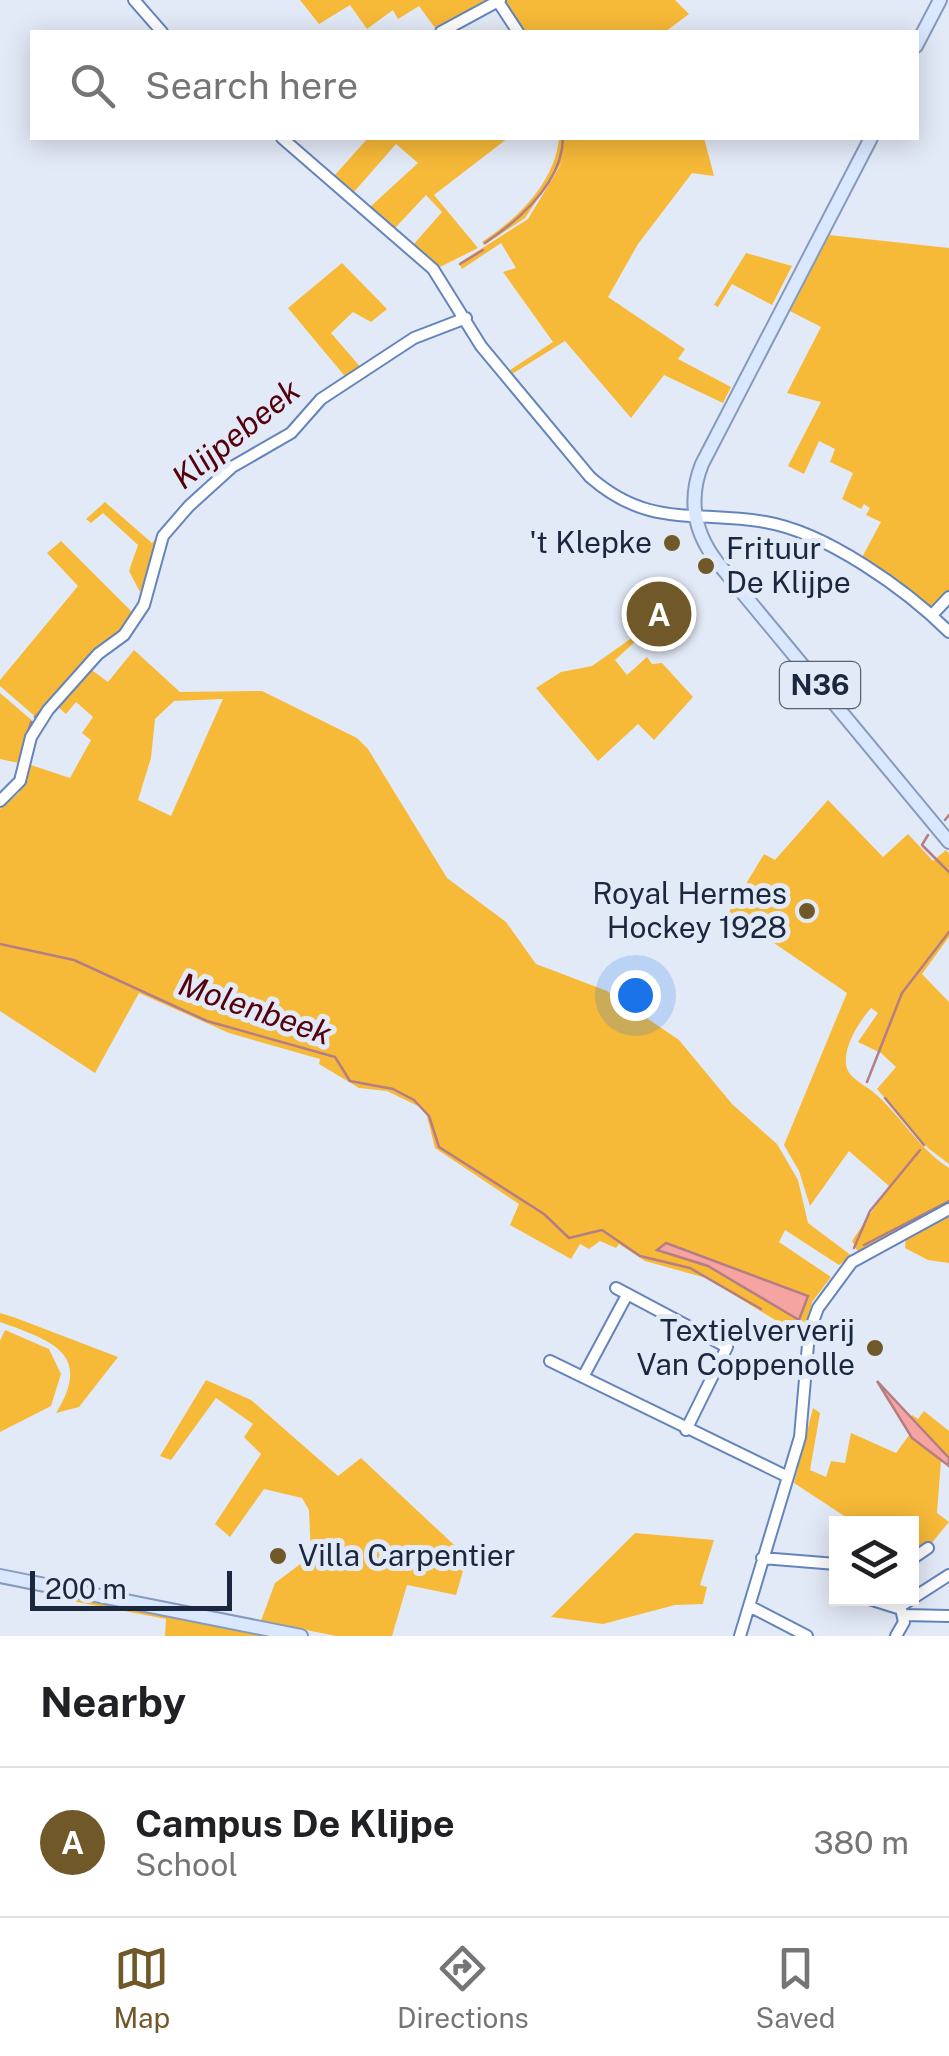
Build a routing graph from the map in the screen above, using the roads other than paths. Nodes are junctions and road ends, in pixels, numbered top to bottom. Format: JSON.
{"nodes":[{"id":1,"x":134,"y":0,"type":"edge"},
{"id":2,"x":498,"y":0,"type":"edge"},
{"id":3,"x":940,"y":0,"type":"edge"},
{"id":4,"x":160,"y":30,"type":"edge"},
{"id":5,"x":444,"y":30,"type":"edge"},
{"id":6,"x":517,"y":30,"type":"edge"},
{"id":7,"x":919,"y":40,"type":"edge"},
{"id":8,"x":286,"y":140,"type":"edge"},
{"id":9,"x":869,"y":140,"type":"edge"},
{"id":10,"x":466,"y":318,"type":"junction"},
{"id":11,"x":695,"y":517,"type":"junction"},
{"id":12,"x":949,"y":597,"type":"edge"},
{"id":13,"x":933,"y":614,"type":"junction"},
{"id":14,"x":949,"y":632,"type":"edge"},
{"id":15,"x":0,"y":801,"type":"edge"},
{"id":16,"x":949,"y":842,"type":"edge"},
{"id":17,"x":949,"y":1210,"type":"edge"},
{"id":18,"x":616,"y":1288,"type":"dead end"},
{"id":19,"x":628,"y":1295,"type":"junction"},
{"id":20,"x":550,"y":1361,"type":"dead end"},
{"id":21,"x":584,"y":1377,"type":"junction"},
{"id":22,"x":686,"y":1430,"type":"junction"},
{"id":23,"x":788,"y":1477,"type":"junction"},
{"id":24,"x":928,"y":1548,"type":"dead end"},
{"id":25,"x":919,"y":1554,"type":"edge"},
{"id":26,"x":762,"y":1558,"type":"junction"},
{"id":27,"x":829,"y":1563,"type":"edge"},
{"id":28,"x":949,"y":1574,"type":"edge"},
{"id":29,"x":0,"y":1576,"type":"edge"},
{"id":30,"x":888,"y":1606,"type":"edge"},
{"id":31,"x":751,"y":1607,"type":"junction"},
{"id":32,"x":901,"y":1611,"type":"junction"},
{"id":33,"x":949,"y":1616,"type":"edge"},
{"id":34,"x":898,"y":1635,"type":"edge"},
{"id":35,"x":301,"y":1636,"type":"edge"},
{"id":36,"x":740,"y":1636,"type":"edge"},
{"id":37,"x":808,"y":1636,"type":"edge"}],
"edges":[{"from":1,"to":4,"type":"street"},
{"from":2,"to":5,"type":"street"},
{"from":2,"to":6,"type":"street"},
{"from":3,"to":7,"type":"main road"},
{"from":8,"to":10,"type":"street"},
{"from":9,"to":11,"type":"main road"},
{"from":10,"to":11,"type":"street"},
{"from":10,"to":15,"type":"street"},
{"from":11,"to":13,"type":"street"},
{"from":11,"to":16,"type":"main road","number":"N36"},
{"from":12,"to":13,"type":"street"},
{"from":13,"to":14,"type":"street"},
{"from":17,"to":23,"type":"street"},
{"from":18,"to":19,"type":"street"},
{"from":19,"to":21,"type":"street"},
{"from":19,"to":22,"type":"street"},
{"from":20,"to":21,"type":"street"},
{"from":21,"to":22,"type":"street"},
{"from":22,"to":23,"type":"street"},
{"from":23,"to":26,"type":"street"},
{"from":24,"to":25,"type":"street"},
{"from":26,"to":27,"type":"street"},
{"from":26,"to":31,"type":"street"},
{"from":28,"to":32,"type":"street"},
{"from":29,"to":35,"type":"main road"},
{"from":30,"to":32,"type":"street"},
{"from":31,"to":36,"type":"street"},
{"from":31,"to":37,"type":"street"},
{"from":32,"to":33,"type":"street"},
{"from":32,"to":34,"type":"street"}]}
